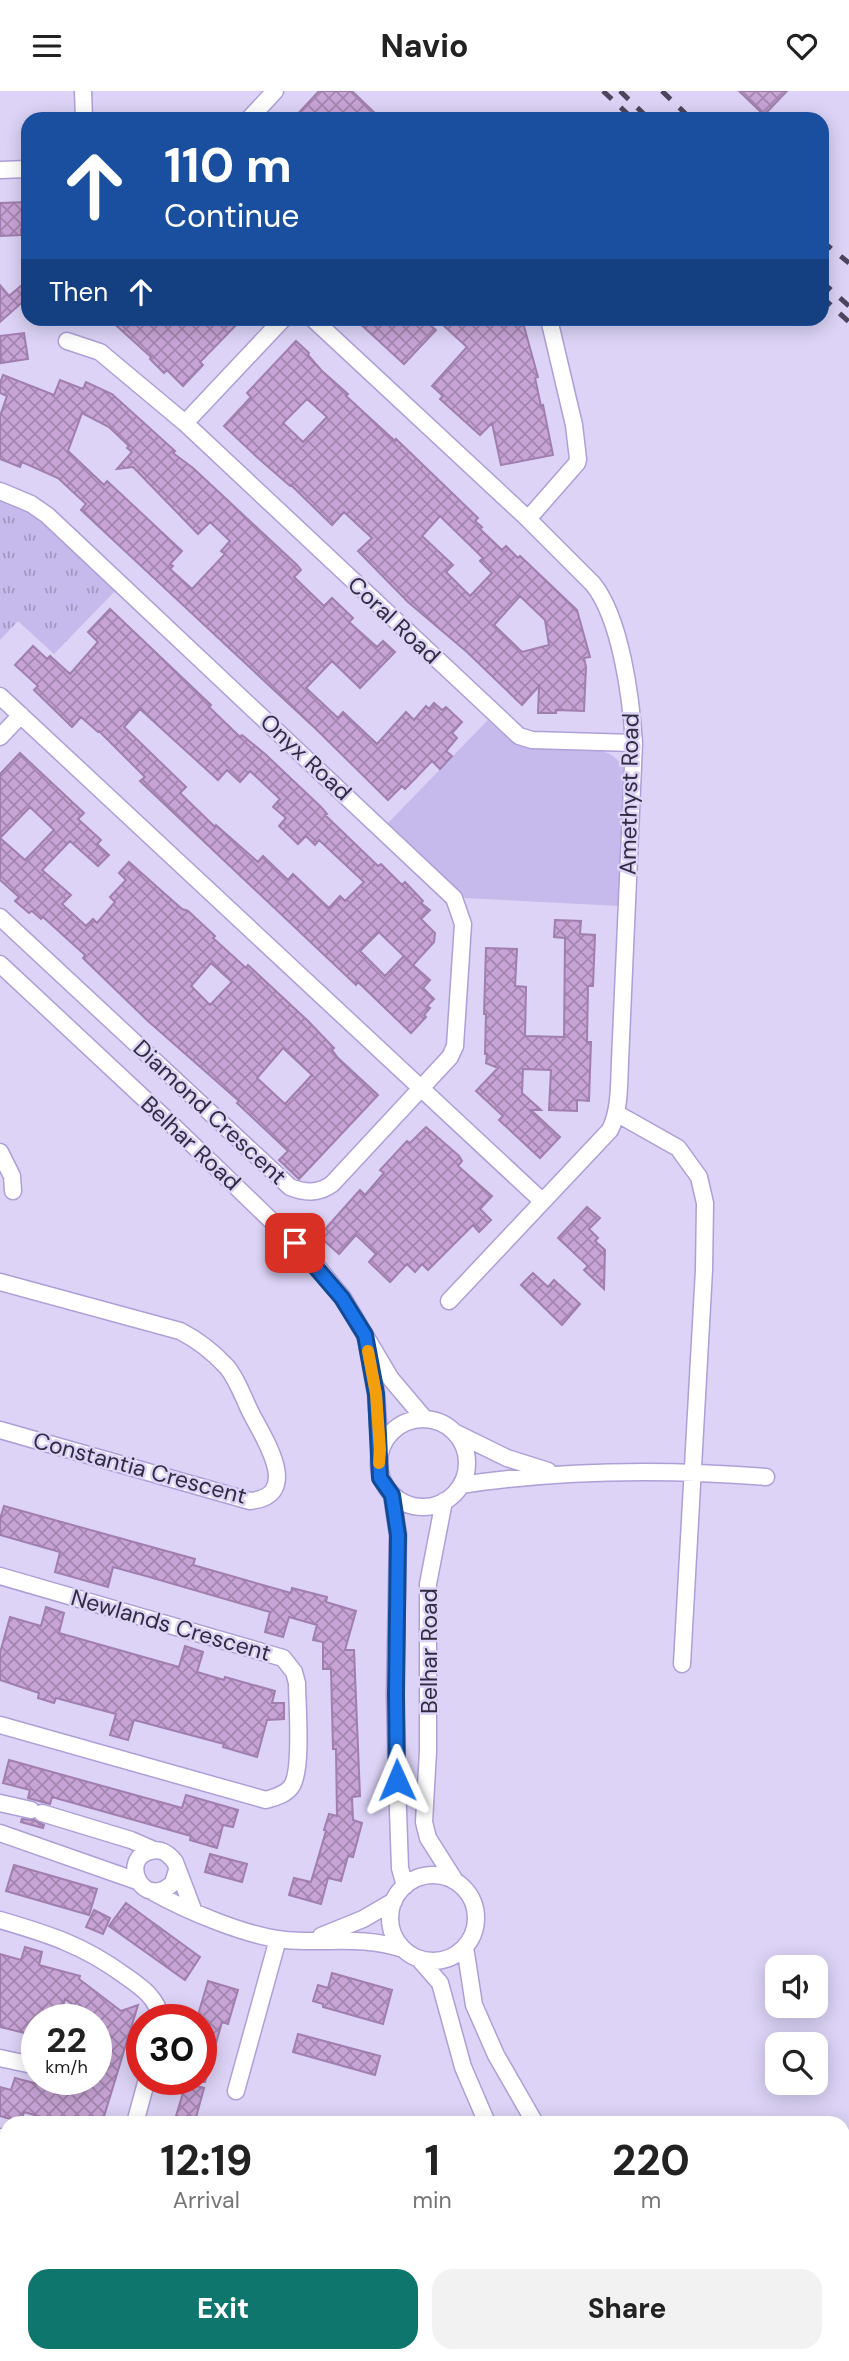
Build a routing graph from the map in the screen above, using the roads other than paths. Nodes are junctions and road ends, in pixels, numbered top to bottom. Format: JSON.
{"nodes":[{"id":1,"x":83,"y":91,"type":"edge"},
{"id":2,"x":275,"y":91,"type":"edge"},
{"id":3,"x":84,"y":112,"type":"edge"},
{"id":4,"x":256,"y":112,"type":"edge"},
{"id":5,"x":21,"y":169,"type":"edge"},
{"id":6,"x":0,"y":170,"type":"edge"},
{"id":7,"x":276,"y":326,"type":"edge"},
{"id":8,"x":321,"y":326,"type":"edge"},
{"id":9,"x":552,"y":326,"type":"edge"},
{"id":10,"x":67,"y":341,"type":"dead end"},
{"id":11,"x":185,"y":423,"type":"junction"},
{"id":12,"x":0,"y":491,"type":"edge"},
{"id":13,"x":528,"y":519,"type":"junction"},
{"id":14,"x":0,"y":696,"type":"edge"},
{"id":15,"x":21,"y":715,"type":"junction"},
{"id":16,"x":0,"y":737,"type":"edge"},
{"id":17,"x":634,"y":743,"type":"junction"},
{"id":18,"x":0,"y":917,"type":"edge"},
{"id":19,"x":0,"y":964,"type":"edge"},
{"id":20,"x":422,"y":1087,"type":"junction"},
{"id":21,"x":617,"y":1113,"type":"junction"},
{"id":22,"x":0,"y":1152,"type":"edge"},
{"id":23,"x":13,"y":1191,"type":"dead end"},
{"id":24,"x":542,"y":1201,"type":"junction"},
{"id":25,"x":0,"y":1282,"type":"edge"},
{"id":26,"x":449,"y":1301,"type":"dead end"},
{"id":27,"x":365,"y":1335,"type":"junction"},
{"id":28,"x":424,"y":1418,"type":"junction"},
{"id":29,"x":0,"y":1430,"type":"edge"},
{"id":30,"x":455,"y":1432,"type":"junction"},
{"id":31,"x":380,"y":1450,"type":"junction"},
{"id":32,"x":693,"y":1472,"type":"junction"},
{"id":33,"x":557,"y":1474,"type":"junction"},
{"id":34,"x":766,"y":1477,"type":"dead end"},
{"id":35,"x":461,"y":1485,"type":"junction"},
{"id":36,"x":392,"y":1495,"type":"junction"},
{"id":37,"x":444,"y":1501,"type":"junction"},
{"id":38,"x":0,"y":1576,"type":"edge"},
{"id":39,"x":682,"y":1664,"type":"dead end"},
{"id":40,"x":0,"y":1725,"type":"edge"},
{"id":41,"x":0,"y":1803,"type":"edge"},
{"id":42,"x":0,"y":1833,"type":"edge"},
{"id":43,"x":154,"y":1850,"type":"junction"},
{"id":44,"x":177,"y":1870,"type":"junction"},
{"id":45,"x":454,"y":1879,"type":"junction"},
{"id":46,"x":137,"y":1881,"type":"junction"},
{"id":47,"x":405,"y":1886,"type":"junction"},
{"id":48,"x":153,"y":1892,"type":"junction"},
{"id":49,"x":394,"y":1901,"type":"junction"},
{"id":50,"x":194,"y":1912,"type":"junction"},
{"id":51,"x":0,"y":1920,"type":"edge"},
{"id":52,"x":278,"y":1939,"type":"junction"},
{"id":53,"x":313,"y":1940,"type":"junction"},
{"id":54,"x":465,"y":1947,"type":"junction"},
{"id":55,"x":403,"y":1949,"type":"junction"},
{"id":56,"x":419,"y":1959,"type":"junction"},
{"id":57,"x":156,"y":2004,"type":"edge"},
{"id":58,"x":0,"y":2058,"type":"edge"},
{"id":59,"x":21,"y":2063,"type":"edge"},
{"id":60,"x":236,"y":2091,"type":"dead end"},
{"id":61,"x":143,"y":2095,"type":"edge"},
{"id":62,"x":137,"y":2116,"type":"edge"},
{"id":63,"x":484,"y":2116,"type":"edge"},
{"id":64,"x":531,"y":2116,"type":"edge"}],
"edges":[{"from":1,"to":3,"type":"street"},
{"from":2,"to":4,"type":"street"},
{"from":5,"to":6,"type":"street"},
{"from":7,"to":11,"type":"street"},
{"from":8,"to":13,"type":"street","name":"Amethyst Road"},
{"from":9,"to":13,"type":"street"},
{"from":10,"to":11,"type":"street","name":"Coral Road"},
{"from":11,"to":17,"type":"street","name":"Coral Road"},
{"from":12,"to":20,"type":"street","name":"Onyx Road"},
{"from":13,"to":17,"type":"street","name":"Amethyst Road"},
{"from":14,"to":15,"type":"street"},
{"from":15,"to":16,"type":"street"},
{"from":15,"to":20,"type":"street"},
{"from":17,"to":21,"type":"street","name":"Amethyst Road"},
{"from":18,"to":20,"type":"street","name":"Diamond Crescent"},
{"from":19,"to":27,"type":"street","name":"Belhar Road"},
{"from":20,"to":24,"type":"street"},
{"from":21,"to":24,"type":"street","name":"Amethyst Road"},
{"from":21,"to":32,"type":"street"},
{"from":22,"to":23,"type":"street"},
{"from":24,"to":26,"type":"street","name":"Amethyst Road"},
{"from":25,"to":29,"type":"street","name":"Constantia Crescent"},
{"from":27,"to":28,"type":"street","name":"Belhar Road"},
{"from":27,"to":31,"type":"street","name":"Belhar Road"},
{"from":28,"to":30,"type":"street"},
{"from":28,"to":31,"type":"street"},
{"from":30,"to":33,"type":"street"},
{"from":30,"to":35,"type":"street"},
{"from":31,"to":36,"type":"street"},
{"from":32,"to":33,"type":"street"},
{"from":32,"to":34,"type":"street"},
{"from":32,"to":39,"type":"street"},
{"from":33,"to":35,"type":"street"},
{"from":35,"to":37,"type":"street"},
{"from":36,"to":37,"type":"street"},
{"from":36,"to":47,"type":"street","name":"Belhar Road"},
{"from":37,"to":45,"type":"street","name":"Belhar Road"},
{"from":38,"to":40,"type":"street","name":"Newlands Crescent"},
{"from":41,"to":43,"type":"street"},
{"from":42,"to":46,"type":"street"},
{"from":43,"to":44,"type":"street"},
{"from":43,"to":46,"type":"street"},
{"from":44,"to":48,"type":"street"},
{"from":44,"to":50,"type":"street"},
{"from":45,"to":47,"type":"street"},
{"from":45,"to":54,"type":"street"},
{"from":46,"to":48,"type":"street"},
{"from":47,"to":49,"type":"street"},
{"from":48,"to":50,"type":"street"},
{"from":49,"to":53,"type":"street"},
{"from":49,"to":55,"type":"street"},
{"from":50,"to":52,"type":"street"},
{"from":51,"to":57,"type":"street"},
{"from":52,"to":53,"type":"street"},
{"from":52,"to":60,"type":"street"},
{"from":53,"to":55,"type":"street"},
{"from":54,"to":56,"type":"street"},
{"from":54,"to":64,"type":"street"},
{"from":55,"to":56,"type":"street"},
{"from":56,"to":63,"type":"street"},
{"from":58,"to":59,"type":"street"},
{"from":61,"to":62,"type":"street"}]}
